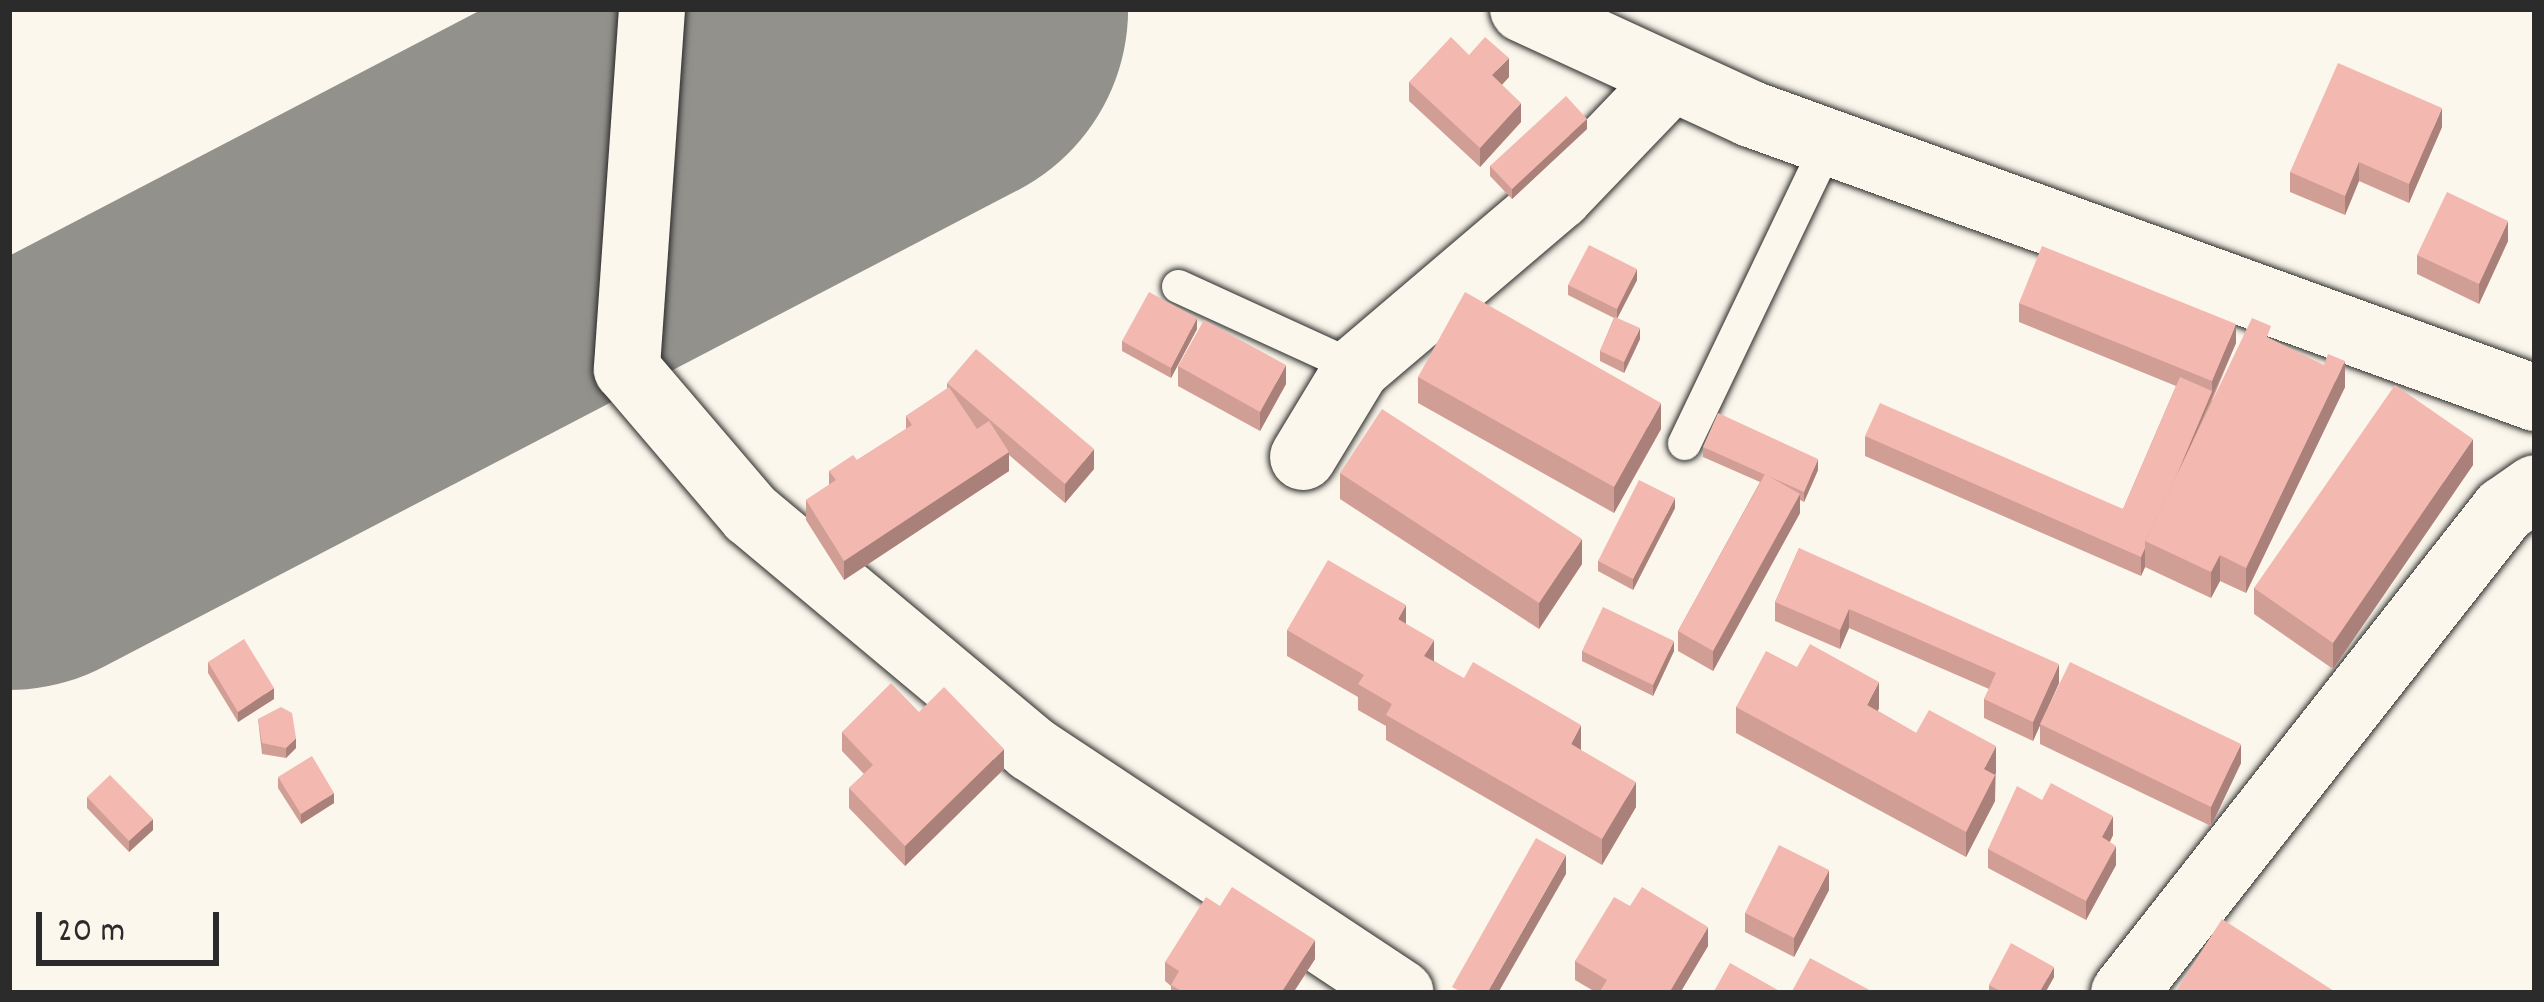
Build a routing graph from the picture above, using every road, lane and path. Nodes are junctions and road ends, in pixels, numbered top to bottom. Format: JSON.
{"nodes":[{"id":1,"x":652,"y":9,"type":"edge"},
{"id":2,"x":1522,"y":9,"type":"edge"},
{"id":3,"x":1672,"y":79,"type":"junction"},
{"id":4,"x":1828,"y":142,"type":"junction"},
{"id":5,"x":1178,"y":286,"type":"dead end"},
{"id":6,"x":1358,"y":368,"type":"junction"},
{"id":7,"x":2535,"y":398,"type":"edge"},
{"id":8,"x":1684,"y":443,"type":"dead end"},
{"id":9,"x":1303,"y":458,"type":"dead end"},
{"id":10,"x":2535,"y":488,"type":"edge"},
{"id":11,"x":1401,"y":993,"type":"edge"},
{"id":12,"x":2124,"y":993,"type":"edge"}],
"edges":[{"from":1,"to":11,"type":"street"},
{"from":2,"to":3,"type":"street"},
{"from":3,"to":4,"type":"street"},
{"from":3,"to":6,"type":"street"},
{"from":4,"to":7,"type":"street"},
{"from":4,"to":8,"type":"lane"},
{"from":5,"to":6,"type":"lane"},
{"from":6,"to":9,"type":"street"},
{"from":10,"to":12,"type":"street"}]}
